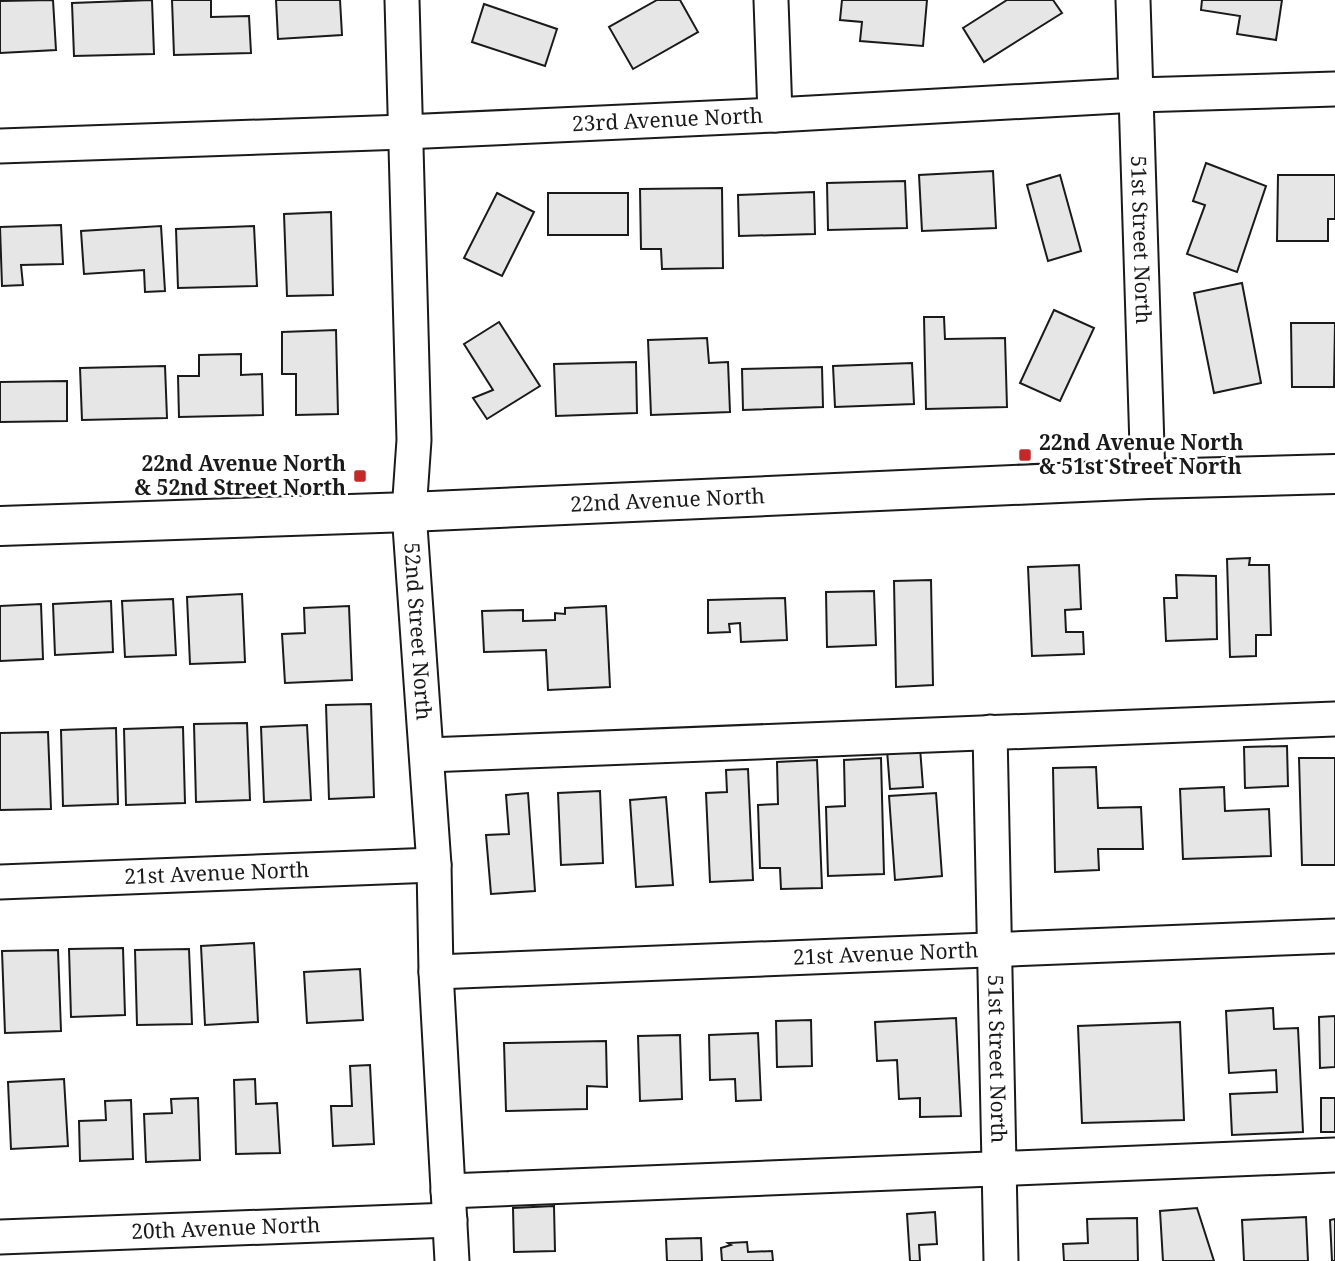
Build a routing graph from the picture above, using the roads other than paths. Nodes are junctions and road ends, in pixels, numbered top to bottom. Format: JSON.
{"nodes":[{"id":1,"x":401,"y":0,"type":"edge"},
{"id":2,"x":771,"y":0,"type":"edge"},
{"id":3,"x":1133,"y":0,"type":"edge"},
{"id":4,"x":1335,"y":89,"type":"edge"},
{"id":5,"x":1137,"y":95,"type":"junction"},
{"id":6,"x":775,"y":115,"type":"junction"},
{"id":7,"x":404,"y":132,"type":"junction"},
{"id":8,"x":0,"y":146,"type":"edge"},
{"id":9,"x":1335,"y":474,"type":"edge"},
{"id":10,"x":1147,"y":479,"type":"junction"},
{"id":11,"x":409,"y":512,"type":"junction"},
{"id":12,"x":0,"y":526,"type":"edge"},
{"id":13,"x":1335,"y":719,"type":"edge"},
{"id":14,"x":990,"y":732,"type":"junction"},
{"id":15,"x":427,"y":755,"type":"junction"},
{"id":16,"x":434,"y":865,"type":"junction"},
{"id":17,"x":0,"y":882,"type":"edge"},
{"id":18,"x":1335,"y":936,"type":"edge"},
{"id":19,"x":995,"y":950,"type":"junction"},
{"id":20,"x":436,"y":972,"type":"junction"},
{"id":21,"x":1335,"y":1155,"type":"edge"},
{"id":22,"x":998,"y":1169,"type":"junction"},
{"id":23,"x":449,"y":1205,"type":"junction"},
{"id":24,"x":0,"y":1237,"type":"edge"},
{"id":25,"x":452,"y":1261,"type":"edge"},
{"id":26,"x":1001,"y":1261,"type":"edge"}],
"edges":[{"from":1,"to":7,"type":"street","name":"52nd Street North"},
{"from":2,"to":6,"type":"street"},
{"from":3,"to":5,"type":"street","name":"51st Street North"},
{"from":4,"to":5,"type":"street","name":"23rd Avenue North"},
{"from":5,"to":6,"type":"street","name":"23rd Avenue North"},
{"from":5,"to":10,"type":"street","name":"51st Street North"},
{"from":6,"to":7,"type":"street","name":"23rd Avenue North"},
{"from":7,"to":8,"type":"street","name":"23rd Avenue North"},
{"from":7,"to":11,"type":"street","name":"52nd Street North"},
{"from":9,"to":10,"type":"main road","name":"22nd Avenue North"},
{"from":10,"to":11,"type":"main road","name":"22nd Avenue North"},
{"from":11,"to":12,"type":"main road","name":"22nd Avenue North"},
{"from":11,"to":15,"type":"street","name":"52nd Street North"},
{"from":13,"to":14,"type":"street"},
{"from":14,"to":15,"type":"street"},
{"from":14,"to":19,"type":"street","name":"51st Street North"},
{"from":15,"to":16,"type":"street","name":"52nd Street North"},
{"from":16,"to":17,"type":"street","name":"21st Avenue North"},
{"from":16,"to":20,"type":"street","name":"52nd Street North"},
{"from":18,"to":19,"type":"street","name":"21st Avenue North"},
{"from":19,"to":20,"type":"street","name":"21st Avenue North"},
{"from":19,"to":22,"type":"street","name":"51st Street North"},
{"from":20,"to":23,"type":"street","name":"52nd Street North"},
{"from":21,"to":22,"type":"street","name":"20th Avenue North"},
{"from":22,"to":23,"type":"street","name":"20th Avenue North"},
{"from":22,"to":26,"type":"street","name":"51st Street North"},
{"from":23,"to":24,"type":"street","name":"20th Avenue North"},
{"from":23,"to":25,"type":"street","name":"52nd Street North"}]}
